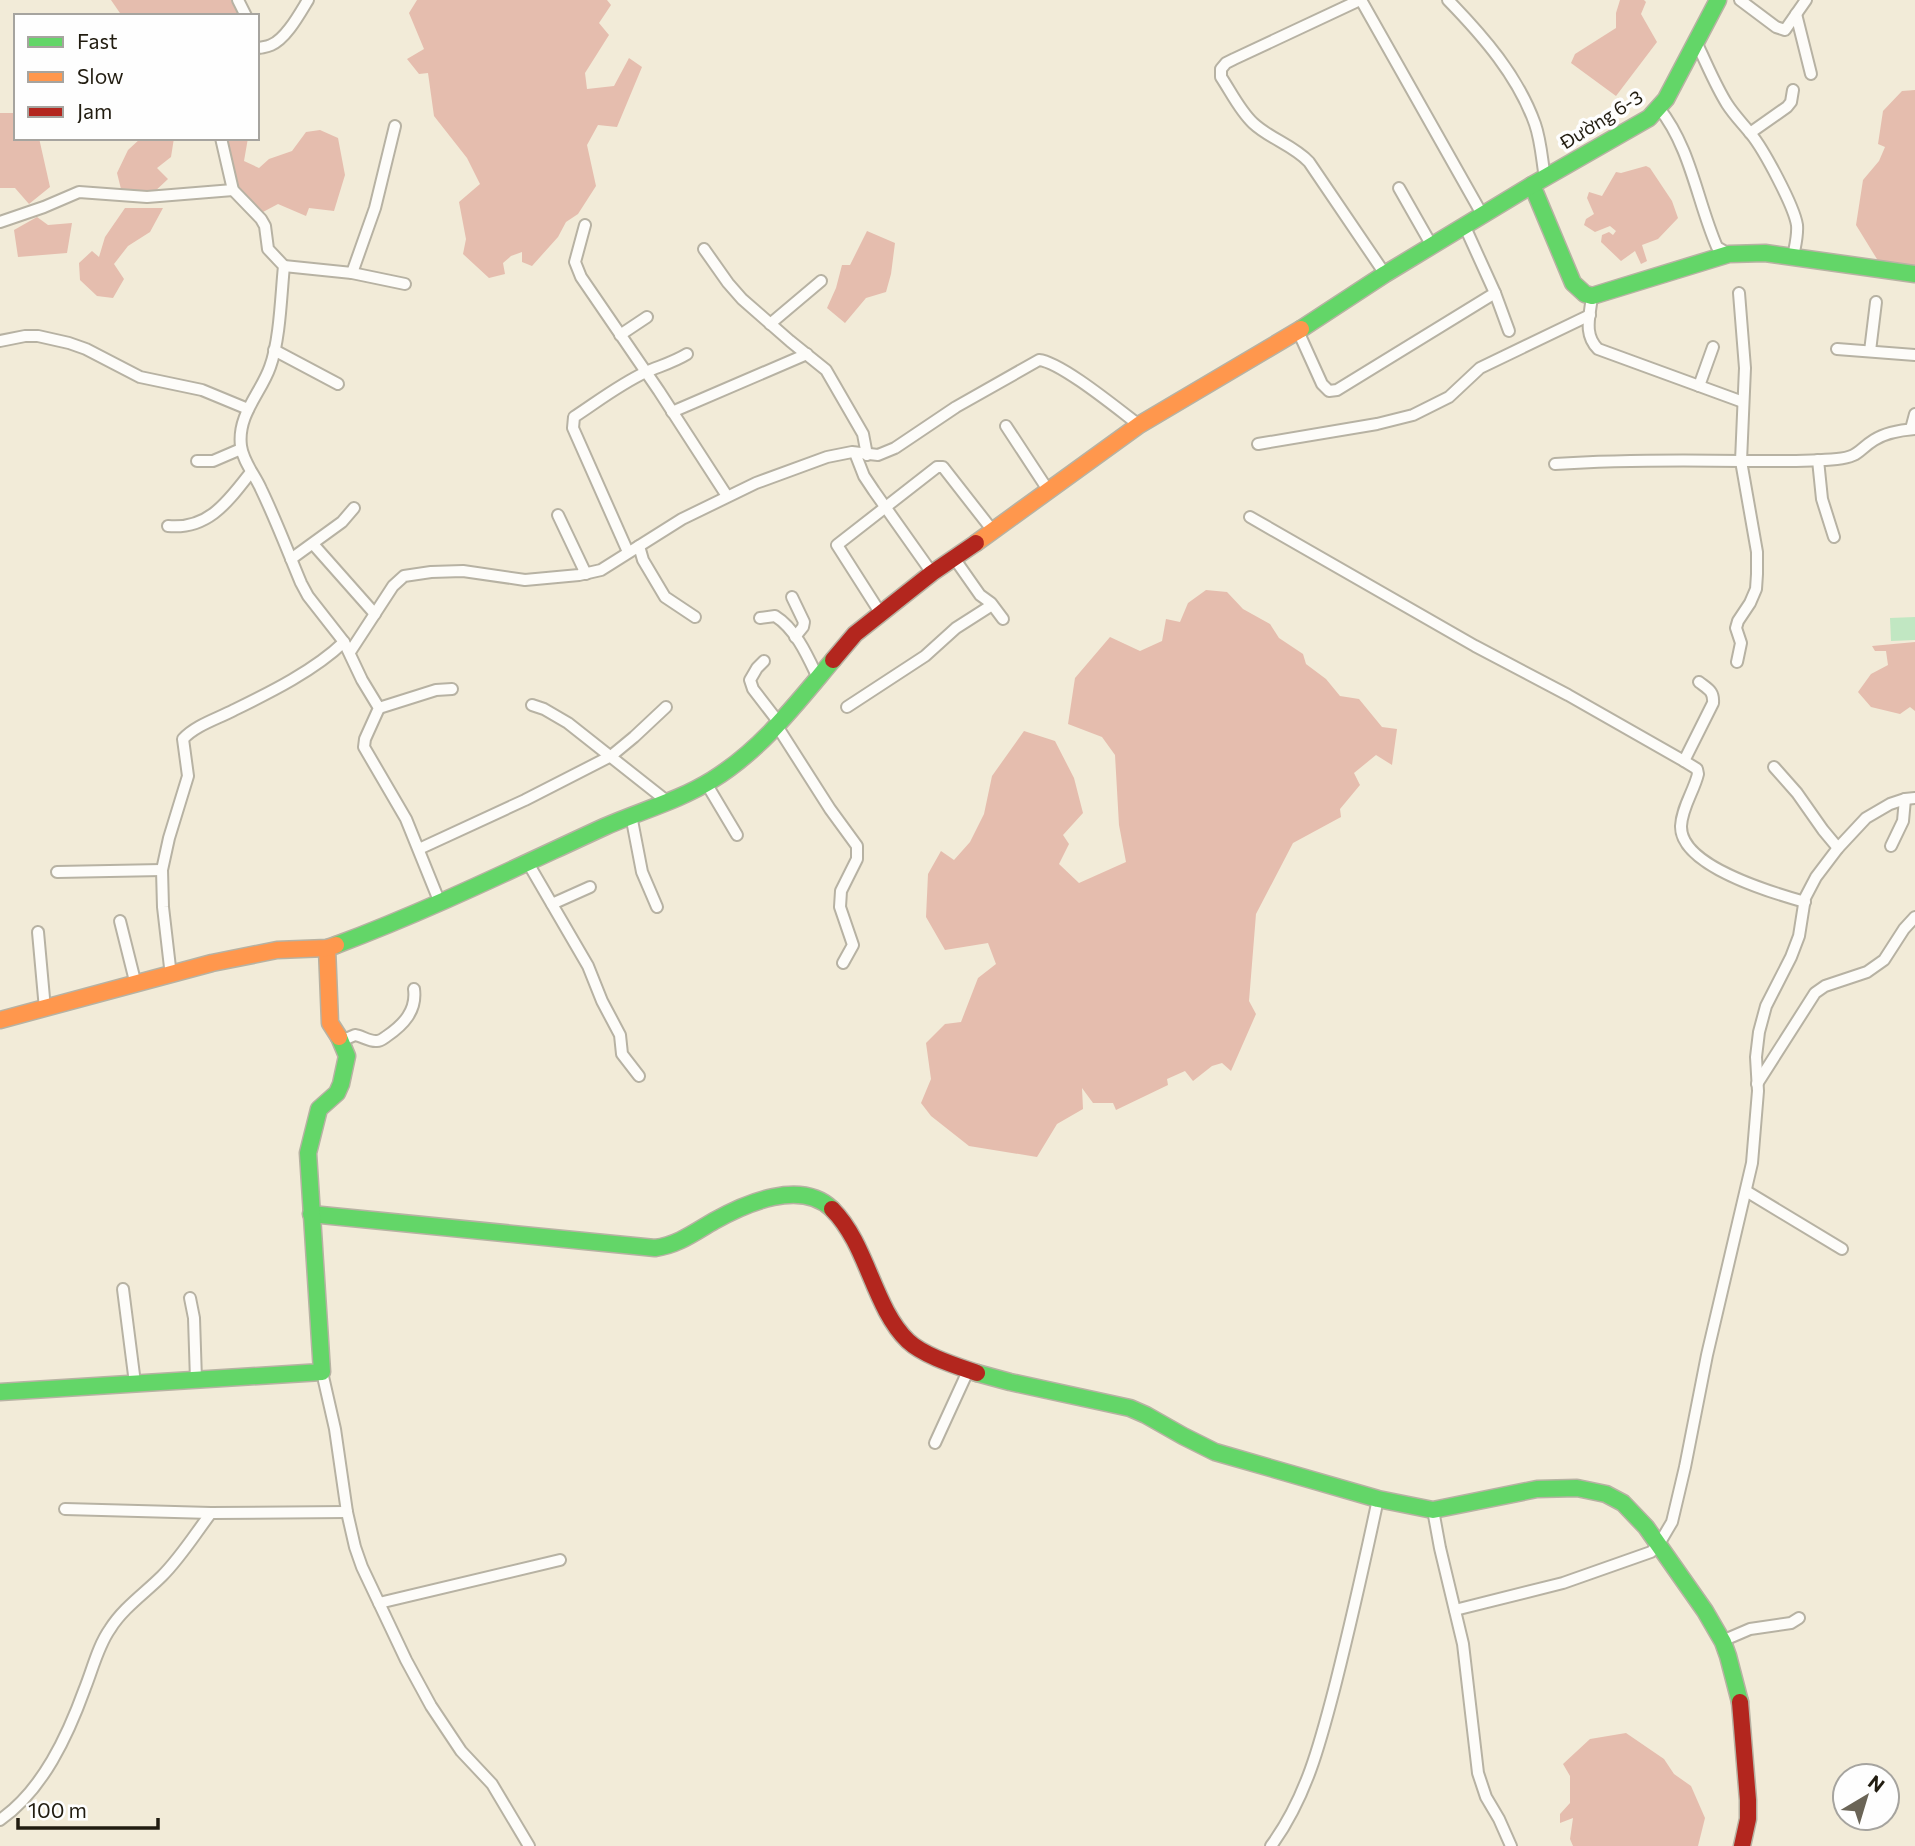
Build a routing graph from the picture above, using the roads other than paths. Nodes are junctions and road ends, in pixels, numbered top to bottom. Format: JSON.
{"nodes":[{"id":1,"x":308,"y":0,"type":"edge"},
{"id":2,"x":1360,"y":0,"type":"edge"},
{"id":3,"x":1448,"y":0,"type":"edge"},
{"id":4,"x":1718,"y":0,"type":"edge"},
{"id":5,"x":1740,"y":0,"type":"edge"},
{"id":6,"x":1806,"y":0,"type":"edge"},
{"id":7,"x":1796,"y":14,"type":"junction"},
{"id":8,"x":1696,"y":41,"type":"junction"},
{"id":9,"x":259,"y":47,"type":"edge"},
{"id":10,"x":1811,"y":74,"type":"dead end"},
{"id":11,"x":1793,"y":90,"type":"dead end"},
{"id":12,"x":1659,"y":108,"type":"junction"},
{"id":13,"x":395,"y":126,"type":"dead end"},
{"id":14,"x":1750,"y":133,"type":"junction"},
{"id":15,"x":221,"y":140,"type":"edge"},
{"id":16,"x":1538,"y":182,"type":"junction"},
{"id":17,"x":1399,"y":188,"type":"dead end"},
{"id":18,"x":233,"y":190,"type":"junction"},
{"id":19,"x":1483,"y":216,"type":"junction"},
{"id":20,"x":0,"y":222,"type":"edge"},
{"id":21,"x":585,"y":225,"type":"dead end"},
{"id":22,"x":1465,"y":227,"type":"junction"},
{"id":23,"x":1432,"y":246,"type":"junction"},
{"id":24,"x":704,"y":249,"type":"dead end"},
{"id":25,"x":1730,"y":254,"type":"junction"},
{"id":26,"x":1793,"y":257,"type":"junction"},
{"id":27,"x":284,"y":265,"type":"junction"},
{"id":28,"x":352,"y":273,"type":"junction"},
{"id":29,"x":1385,"y":274,"type":"junction"},
{"id":30,"x":1915,"y":274,"type":"edge"},
{"id":31,"x":821,"y":281,"type":"dead end"},
{"id":32,"x":405,"y":284,"type":"dead end"},
{"id":33,"x":1495,"y":293,"type":"junction"},
{"id":34,"x":1739,"y":293,"type":"dead end"},
{"id":35,"x":1592,"y":296,"type":"junction"},
{"id":36,"x":1877,"y":303,"type":"dead end"},
{"id":37,"x":1590,"y":315,"type":"junction"},
{"id":38,"x":647,"y":317,"type":"dead end"},
{"id":39,"x":770,"y":324,"type":"junction"},
{"id":40,"x":1298,"y":331,"type":"junction"},
{"id":41,"x":1508,"y":331,"type":"dead end"},
{"id":42,"x":620,"y":334,"type":"junction"},
{"id":43,"x":0,"y":341,"type":"edge"},
{"id":44,"x":1713,"y":347,"type":"dead end"},
{"id":45,"x":1837,"y":349,"type":"dead end"},
{"id":46,"x":274,"y":350,"type":"junction"},
{"id":47,"x":1870,"y":351,"type":"junction"},
{"id":48,"x":687,"y":354,"type":"dead end"},
{"id":49,"x":807,"y":354,"type":"junction"},
{"id":50,"x":1915,"y":355,"type":"edge"},
{"id":51,"x":646,"y":372,"type":"junction"},
{"id":52,"x":338,"y":384,"type":"dead end"},
{"id":53,"x":1699,"y":386,"type":"junction"},
{"id":54,"x":1743,"y":402,"type":"junction"},
{"id":55,"x":248,"y":409,"type":"junction"},
{"id":56,"x":672,"y":412,"type":"junction"},
{"id":57,"x":1915,"y":415,"type":"edge"},
{"id":58,"x":1139,"y":425,"type":"junction"},
{"id":59,"x":1006,"y":426,"type":"dead end"},
{"id":60,"x":1913,"y":429,"type":"edge"},
{"id":61,"x":1258,"y":444,"type":"dead end"},
{"id":62,"x":241,"y":449,"type":"junction"},
{"id":63,"x":861,"y":454,"type":"junction"},
{"id":64,"x":1818,"y":460,"type":"junction"},
{"id":65,"x":197,"y":461,"type":"dead end"},
{"id":66,"x":1741,"y":461,"type":"junction"},
{"id":67,"x":1555,"y":464,"type":"dead end"},
{"id":68,"x":251,"y":472,"type":"junction"},
{"id":69,"x":1048,"y":490,"type":"junction"},
{"id":70,"x":727,"y":496,"type":"junction"},
{"id":71,"x":885,"y":507,"type":"junction"},
{"id":72,"x":354,"y":508,"type":"dead end"},
{"id":73,"x":558,"y":515,"type":"dead end"},
{"id":74,"x":1250,"y":517,"type":"dead end"},
{"id":75,"x":168,"y":526,"type":"dead end"},
{"id":76,"x":993,"y":531,"type":"junction"},
{"id":77,"x":1834,"y":537,"type":"dead end"},
{"id":78,"x":313,"y":544,"type":"junction"},
{"id":79,"x":639,"y":546,"type":"junction"},
{"id":80,"x":628,"y":552,"type":"junction"},
{"id":81,"x":954,"y":558,"type":"junction"},
{"id":82,"x":291,"y":559,"type":"junction"},
{"id":83,"x":932,"y":573,"type":"junction"},
{"id":84,"x":586,"y":574,"type":"junction"},
{"id":85,"x":792,"y":597,"type":"dead end"},
{"id":86,"x":992,"y":605,"type":"junction"},
{"id":87,"x":375,"y":614,"type":"junction"},
{"id":88,"x":881,"y":614,"type":"junction"},
{"id":89,"x":695,"y":617,"type":"dead end"},
{"id":90,"x":760,"y":618,"type":"dead end"},
{"id":91,"x":1003,"y":619,"type":"dead end"},
{"id":92,"x":795,"y":637,"type":"junction"},
{"id":93,"x":347,"y":647,"type":"junction"},
{"id":94,"x":764,"y":661,"type":"dead end"},
{"id":95,"x":1737,"y":662,"type":"dead end"},
{"id":96,"x":818,"y":678,"type":"junction"},
{"id":97,"x":1699,"y":682,"type":"dead end"},
{"id":98,"x":452,"y":689,"type":"dead end"},
{"id":99,"x":532,"y":705,"type":"dead end"},
{"id":100,"x":666,"y":707,"type":"dead end"},
{"id":101,"x":847,"y":707,"type":"dead end"},
{"id":102,"x":379,"y":708,"type":"junction"},
{"id":103,"x":778,"y":725,"type":"junction"},
{"id":104,"x":611,"y":756,"type":"junction"},
{"id":105,"x":1684,"y":761,"type":"junction"},
{"id":106,"x":1774,"y":767,"type":"dead end"},
{"id":107,"x":706,"y":783,"type":"junction"},
{"id":108,"x":1910,"y":799,"type":"edge"},
{"id":109,"x":668,"y":802,"type":"junction"},
{"id":110,"x":631,"y":815,"type":"junction"},
{"id":111,"x":737,"y":835,"type":"dead end"},
{"id":112,"x":1891,"y":846,"type":"dead end"},
{"id":113,"x":1838,"y":848,"type":"junction"},
{"id":114,"x":419,"y":849,"type":"junction"},
{"id":115,"x":528,"y":863,"type":"junction"},
{"id":116,"x":162,"y":870,"type":"junction"},
{"id":117,"x":57,"y":872,"type":"dead end"},
{"id":118,"x":590,"y":887,"type":"dead end"},
{"id":119,"x":1805,"y":902,"type":"junction"},
{"id":120,"x":440,"y":903,"type":"junction"},
{"id":121,"x":552,"y":904,"type":"junction"},
{"id":122,"x":657,"y":907,"type":"dead end"},
{"id":123,"x":1915,"y":917,"type":"edge"},
{"id":124,"x":120,"y":921,"type":"dead end"},
{"id":125,"x":38,"y":932,"type":"dead end"},
{"id":126,"x":327,"y":948,"type":"junction"},
{"id":127,"x":843,"y":963,"type":"dead end"},
{"id":128,"x":171,"y":976,"type":"junction"},
{"id":129,"x":136,"y":985,"type":"junction"},
{"id":130,"x":414,"y":989,"type":"dead end"},
{"id":131,"x":45,"y":1009,"type":"junction"},
{"id":132,"x":0,"y":1020,"type":"edge"},
{"id":133,"x":343,"y":1046,"type":"junction"},
{"id":134,"x":639,"y":1076,"type":"dead end"},
{"id":135,"x":1757,"y":1084,"type":"junction"},
{"id":136,"x":1746,"y":1191,"type":"junction"},
{"id":137,"x":311,"y":1214,"type":"junction"},
{"id":138,"x":1842,"y":1249,"type":"dead end"},
{"id":139,"x":122,"y":1289,"type":"dead end"},
{"id":140,"x":190,"y":1298,"type":"dead end"},
{"id":141,"x":968,"y":1371,"type":"junction"},
{"id":142,"x":322,"y":1372,"type":"junction"},
{"id":143,"x":196,"y":1380,"type":"junction"},
{"id":144,"x":135,"y":1383,"type":"junction"},
{"id":145,"x":0,"y":1392,"type":"edge"},
{"id":146,"x":935,"y":1443,"type":"dead end"},
{"id":147,"x":1378,"y":1499,"type":"junction"},
{"id":148,"x":65,"y":1509,"type":"dead end"},
{"id":149,"x":1433,"y":1510,"type":"junction"},
{"id":150,"x":347,"y":1512,"type":"junction"},
{"id":151,"x":211,"y":1513,"type":"junction"},
{"id":152,"x":1659,"y":1544,"type":"junction"},
{"id":153,"x":560,"y":1560,"type":"dead end"},
{"id":154,"x":379,"y":1603,"type":"junction"},
{"id":155,"x":1455,"y":1610,"type":"junction"},
{"id":156,"x":1799,"y":1618,"type":"dead end"},
{"id":157,"x":1722,"y":1641,"type":"junction"},
{"id":158,"x":0,"y":1819,"type":"edge"},
{"id":159,"x":528,"y":1846,"type":"edge"},
{"id":160,"x":1271,"y":1846,"type":"edge"},
{"id":161,"x":1511,"y":1846,"type":"edge"},
{"id":162,"x":1742,"y":1846,"type":"edge"}],
"edges":[{"from":1,"to":9,"type":"street"},
{"from":2,"to":19,"type":"street"},
{"from":2,"to":29,"type":"street"},
{"from":3,"to":16,"type":"street"},
{"from":4,"to":8,"type":"street","name":"Đường 6-3"},
{"from":5,"to":7,"type":"street"},
{"from":6,"to":7,"type":"street"},
{"from":7,"to":10,"type":"street"},
{"from":8,"to":12,"type":"street","name":"Đường 6-3"},
{"from":8,"to":14,"type":"street"},
{"from":11,"to":14,"type":"street"},
{"from":12,"to":16,"type":"street","name":"Đường 6-3"},
{"from":12,"to":25,"type":"street"},
{"from":13,"to":28,"type":"street"},
{"from":14,"to":26,"type":"street"},
{"from":15,"to":18,"type":"street"},
{"from":16,"to":19,"type":"street","name":"Đường 6-3"},
{"from":16,"to":35,"type":"street"},
{"from":17,"to":23,"type":"street"},
{"from":18,"to":20,"type":"street"},
{"from":18,"to":27,"type":"street"},
{"from":19,"to":22,"type":"street","name":"Đường 6-3"},
{"from":21,"to":42,"type":"street"},
{"from":22,"to":23,"type":"street","name":"Đường 6-3"},
{"from":22,"to":33,"type":"street"},
{"from":23,"to":29,"type":"street","name":"Đường 6-3"},
{"from":24,"to":39,"type":"street"},
{"from":25,"to":26,"type":"street"},
{"from":25,"to":35,"type":"street"},
{"from":26,"to":30,"type":"street"},
{"from":27,"to":28,"type":"street"},
{"from":27,"to":46,"type":"street"},
{"from":28,"to":32,"type":"street"},
{"from":29,"to":40,"type":"street","name":"Đường 6-3"},
{"from":31,"to":39,"type":"street"},
{"from":33,"to":40,"type":"street"},
{"from":33,"to":41,"type":"street"},
{"from":34,"to":54,"type":"street"},
{"from":35,"to":37,"type":"street"},
{"from":36,"to":47,"type":"street"},
{"from":37,"to":53,"type":"street"},
{"from":37,"to":61,"type":"street"},
{"from":38,"to":42,"type":"street"},
{"from":39,"to":49,"type":"street"},
{"from":40,"to":58,"type":"street","name":"Đường 6-3"},
{"from":42,"to":51,"type":"street"},
{"from":43,"to":55,"type":"street"},
{"from":44,"to":53,"type":"street"},
{"from":45,"to":47,"type":"street"},
{"from":46,"to":52,"type":"street"},
{"from":46,"to":55,"type":"street"},
{"from":47,"to":50,"type":"street"},
{"from":48,"to":51,"type":"street"},
{"from":49,"to":56,"type":"street"},
{"from":49,"to":63,"type":"street"},
{"from":51,"to":56,"type":"street"},
{"from":51,"to":80,"type":"street"},
{"from":53,"to":54,"type":"street"},
{"from":54,"to":66,"type":"street"},
{"from":55,"to":62,"type":"street"},
{"from":56,"to":70,"type":"street"},
{"from":57,"to":60,"type":"street"},
{"from":58,"to":63,"type":"street"},
{"from":58,"to":69,"type":"street","name":"Đường 6-3"},
{"from":59,"to":69,"type":"street"},
{"from":60,"to":64,"type":"street"},
{"from":62,"to":65,"type":"street"},
{"from":62,"to":68,"type":"street"},
{"from":63,"to":70,"type":"street"},
{"from":63,"to":71,"type":"street"},
{"from":64,"to":66,"type":"street"},
{"from":64,"to":77,"type":"street"},
{"from":66,"to":67,"type":"street"},
{"from":66,"to":95,"type":"street"},
{"from":68,"to":75,"type":"street"},
{"from":68,"to":82,"type":"street"},
{"from":69,"to":76,"type":"street","name":"Đường 6-3"},
{"from":70,"to":79,"type":"street"},
{"from":71,"to":76,"type":"street"},
{"from":71,"to":83,"type":"street"},
{"from":71,"to":88,"type":"street"},
{"from":72,"to":78,"type":"street"},
{"from":73,"to":84,"type":"street"},
{"from":74,"to":105,"type":"street"},
{"from":76,"to":81,"type":"street","name":"Đường 6-3"},
{"from":78,"to":82,"type":"street"},
{"from":78,"to":87,"type":"street"},
{"from":79,"to":80,"type":"street"},
{"from":79,"to":89,"type":"street"},
{"from":80,"to":84,"type":"street"},
{"from":81,"to":83,"type":"street","name":"Đường 6-3"},
{"from":81,"to":86,"type":"street"},
{"from":82,"to":93,"type":"street"},
{"from":83,"to":88,"type":"street","name":"Đường 6-3"},
{"from":84,"to":87,"type":"street"},
{"from":85,"to":92,"type":"street"},
{"from":86,"to":91,"type":"street"},
{"from":86,"to":101,"type":"street"},
{"from":87,"to":93,"type":"street"},
{"from":88,"to":96,"type":"street","name":"Đường 6-3"},
{"from":90,"to":92,"type":"street"},
{"from":92,"to":96,"type":"street"},
{"from":93,"to":102,"type":"street"},
{"from":93,"to":116,"type":"street"},
{"from":94,"to":103,"type":"street"},
{"from":96,"to":103,"type":"street","name":"Đường 6-3"},
{"from":97,"to":105,"type":"street"},
{"from":98,"to":102,"type":"street"},
{"from":99,"to":104,"type":"street"},
{"from":100,"to":104,"type":"street"},
{"from":102,"to":114,"type":"street"},
{"from":103,"to":107,"type":"street","name":"Đường 6-3"},
{"from":103,"to":127,"type":"street"},
{"from":104,"to":109,"type":"street"},
{"from":104,"to":114,"type":"street"},
{"from":105,"to":119,"type":"street"},
{"from":106,"to":113,"type":"street"},
{"from":107,"to":109,"type":"street","name":"Đường 6-3"},
{"from":107,"to":111,"type":"street"},
{"from":108,"to":112,"type":"street"},
{"from":108,"to":113,"type":"street"},
{"from":109,"to":110,"type":"street","name":"Đường 6-3"},
{"from":110,"to":115,"type":"street","name":"Đường 6-3"},
{"from":110,"to":122,"type":"street"},
{"from":113,"to":119,"type":"street"},
{"from":114,"to":120,"type":"street"},
{"from":115,"to":120,"type":"street","name":"Đường 6-3"},
{"from":115,"to":121,"type":"street"},
{"from":116,"to":117,"type":"street"},
{"from":116,"to":128,"type":"street"},
{"from":118,"to":121,"type":"street"},
{"from":119,"to":135,"type":"street"},
{"from":120,"to":126,"type":"street","name":"Đường 6-3"},
{"from":121,"to":134,"type":"street"},
{"from":123,"to":135,"type":"street"},
{"from":124,"to":129,"type":"street"},
{"from":125,"to":131,"type":"street"},
{"from":126,"to":128,"type":"street","name":"Đường 6-3"},
{"from":126,"to":133,"type":"street"},
{"from":128,"to":129,"type":"street","name":"Đường 6-3"},
{"from":129,"to":131,"type":"street","name":"Đường 6-3"},
{"from":130,"to":133,"type":"street"},
{"from":131,"to":132,"type":"street","name":"Đường 6-3"},
{"from":133,"to":137,"type":"street"},
{"from":135,"to":136,"type":"street"},
{"from":136,"to":138,"type":"street"},
{"from":136,"to":152,"type":"street"},
{"from":137,"to":141,"type":"street"},
{"from":137,"to":142,"type":"street"},
{"from":139,"to":144,"type":"street"},
{"from":140,"to":143,"type":"street"},
{"from":141,"to":146,"type":"street"},
{"from":141,"to":147,"type":"street"},
{"from":142,"to":143,"type":"street"},
{"from":142,"to":150,"type":"street"},
{"from":143,"to":144,"type":"street"},
{"from":144,"to":145,"type":"street"},
{"from":147,"to":149,"type":"street"},
{"from":147,"to":160,"type":"street"},
{"from":148,"to":151,"type":"street"},
{"from":149,"to":152,"type":"street"},
{"from":149,"to":155,"type":"street"},
{"from":150,"to":151,"type":"street"},
{"from":150,"to":154,"type":"street"},
{"from":151,"to":158,"type":"street"},
{"from":152,"to":155,"type":"street"},
{"from":152,"to":157,"type":"street"},
{"from":153,"to":154,"type":"street"},
{"from":154,"to":159,"type":"street"},
{"from":155,"to":161,"type":"street"},
{"from":156,"to":157,"type":"street"},
{"from":157,"to":162,"type":"street"}]}
